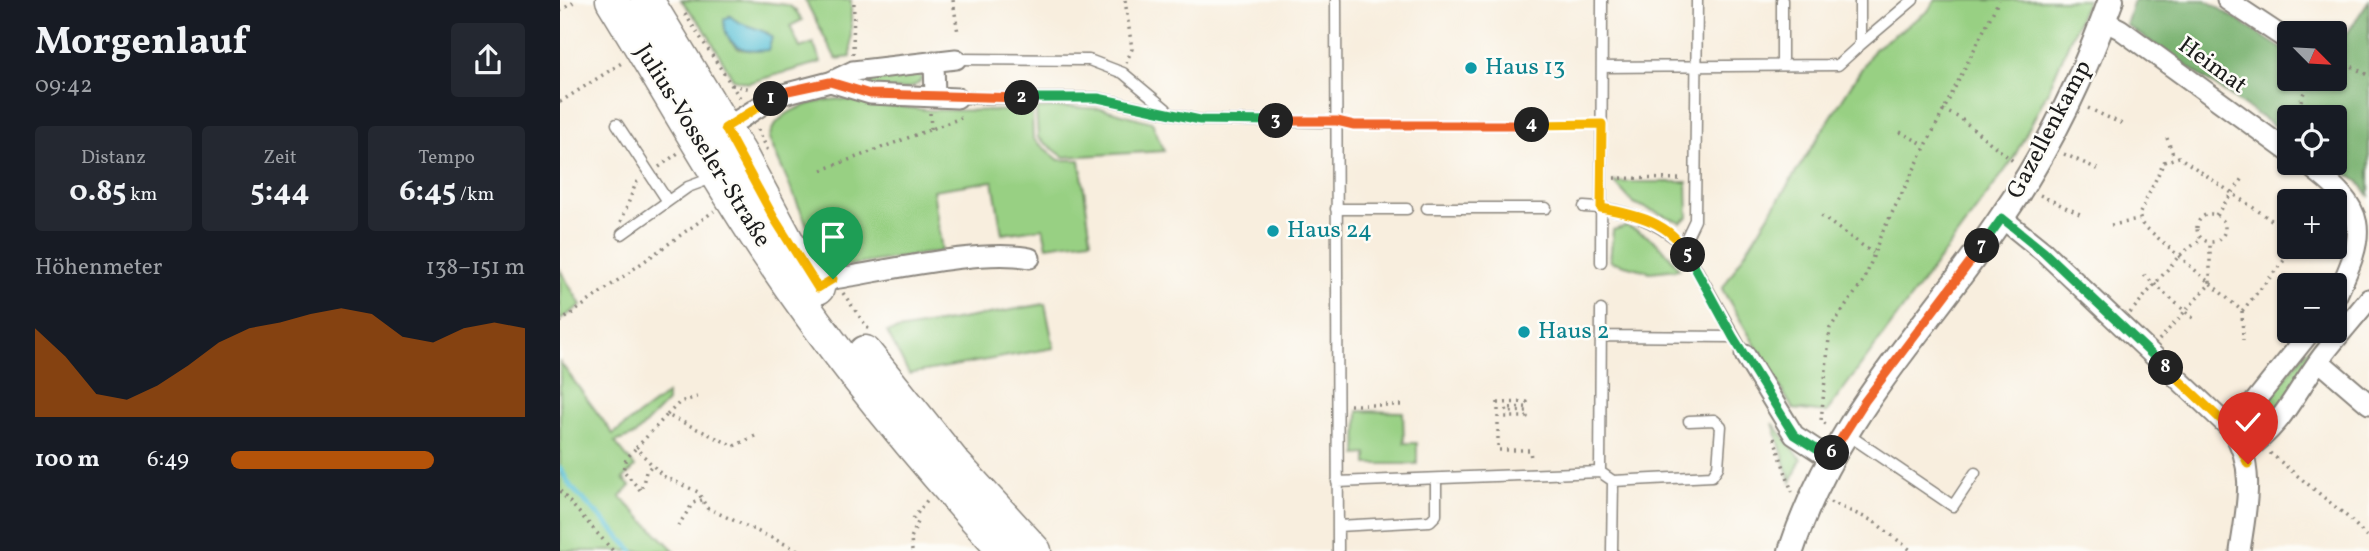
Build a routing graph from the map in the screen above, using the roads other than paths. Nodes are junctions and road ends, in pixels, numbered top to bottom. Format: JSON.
{"nodes":[{"id":1,"x":611,"y":0,"type":"edge"},
{"id":2,"x":647,"y":0,"type":"edge"},
{"id":3,"x":1336,"y":0,"type":"edge"},
{"id":4,"x":1602,"y":0,"type":"edge"},
{"id":5,"x":1697,"y":0,"type":"edge"},
{"id":6,"x":1782,"y":0,"type":"edge"},
{"id":7,"x":1860,"y":0,"type":"edge"},
{"id":8,"x":1913,"y":0,"type":"edge"},
{"id":9,"x":2227,"y":0,"type":"edge"},
{"id":10,"x":2108,"y":11,"type":"edge"},
{"id":11,"x":2277,"y":33,"type":"edge"},
{"id":12,"x":1860,"y":46,"type":"junction"},
{"id":13,"x":956,"y":59,"type":"joint"},
{"id":14,"x":934,"y":61,"type":"junction"},
{"id":15,"x":1782,"y":65,"type":"junction"},
{"id":16,"x":1697,"y":66,"type":"junction"},
{"id":17,"x":1602,"y":67,"type":"junction"},
{"id":18,"x":830,"y":82,"type":"junction"},
{"id":19,"x":935,"y":97,"type":"junction"},
{"id":20,"x":957,"y":98,"type":"joint"},
{"id":21,"x":1172,"y":113,"type":"junction"},
{"id":22,"x":1337,"y":121,"type":"junction"},
{"id":23,"x":617,"y":124,"type":"dead end"},
{"id":24,"x":701,"y":142,"type":"junction"},
{"id":25,"x":2277,"y":143,"type":"edge"},
{"id":26,"x":2322,"y":175,"type":"edge"},
{"id":27,"x":718,"y":176,"type":"junction"},
{"id":28,"x":667,"y":200,"type":"junction"},
{"id":29,"x":1584,"y":207,"type":"dead end"},
{"id":30,"x":1427,"y":208,"type":"dead end"},
{"id":31,"x":1546,"y":208,"type":"dead end"},
{"id":32,"x":1601,"y":208,"type":"junction"},
{"id":33,"x":1336,"y":209,"type":"junction"},
{"id":34,"x":1407,"y":209,"type":"dead end"},
{"id":35,"x":2002,"y":218,"type":"junction"},
{"id":36,"x":622,"y":234,"type":"road end"},
{"id":37,"x":1683,"y":245,"type":"junction"},
{"id":38,"x":1030,"y":258,"type":"dead end"},
{"id":39,"x":1601,"y":262,"type":"dead end"},
{"id":40,"x":2347,"y":283,"type":"edge"},
{"id":41,"x":818,"y":288,"type":"junction"},
{"id":42,"x":2369,"y":299,"type":"edge"},
{"id":43,"x":1601,"y":310,"type":"dead end"},
{"id":44,"x":1601,"y":336,"type":"junction"},
{"id":45,"x":1733,"y":337,"type":"junction"},
{"id":46,"x":2301,"y":343,"type":"edge"},
{"id":47,"x":1745,"y":355,"type":"joint"},
{"id":48,"x":2319,"y":361,"type":"junction"},
{"id":49,"x":2369,"y":404,"type":"edge"},
{"id":50,"x":1689,"y":421,"type":"dead end"},
{"id":51,"x":1839,"y":423,"type":"junction"},
{"id":52,"x":2232,"y":430,"type":"junction"},
{"id":53,"x":2245,"y":452,"type":"junction"},
{"id":54,"x":1829,"y":457,"type":"junction"},
{"id":55,"x":1601,"y":472,"type":"junction"},
{"id":56,"x":1975,"y":473,"type":"dead end"},
{"id":57,"x":1436,"y":480,"type":"junction"},
{"id":58,"x":1613,"y":481,"type":"junction"},
{"id":59,"x":1337,"y":482,"type":"junction"},
{"id":60,"x":1338,"y":526,"type":"junction"},
{"id":61,"x":1005,"y":551,"type":"edge"},
{"id":62,"x":1035,"y":551,"type":"edge"},
{"id":63,"x":1338,"y":551,"type":"edge"},
{"id":64,"x":1612,"y":551,"type":"edge"},
{"id":65,"x":1791,"y":551,"type":"edge"},
{"id":66,"x":2240,"y":551,"type":"edge"}],
"edges":[{"from":1,"to":24,"type":"main road","name":"Julius-Vosseler-Straße"},
{"from":2,"to":24,"type":"main road","name":"Julius-Vosseler-Straße"},
{"from":3,"to":22,"type":"lane"},
{"from":4,"to":17,"type":"lane"},
{"from":5,"to":16,"type":"lane"},
{"from":6,"to":15,"type":"lane"},
{"from":7,"to":12,"type":"lane"},
{"from":8,"to":12,"type":"lane"},
{"from":9,"to":11,"type":"street"},
{"from":10,"to":25,"type":"street","name":"Heimat"},
{"from":10,"to":35,"type":"street","name":"Gazellenkamp"},
{"from":12,"to":15,"type":"lane"},
{"from":13,"to":14,"type":"street"},
{"from":13,"to":21,"type":"lane"},
{"from":14,"to":18,"type":"street"},
{"from":14,"to":19,"type":"street"},
{"from":15,"to":16,"type":"lane"},
{"from":16,"to":17,"type":"lane"},
{"from":16,"to":37,"type":"lane"},
{"from":17,"to":32,"type":"lane"},
{"from":18,"to":19,"type":"street"},
{"from":18,"to":24,"type":"street"},
{"from":19,"to":20,"type":"street"},
{"from":20,"to":21,"type":"lane"},
{"from":21,"to":22,"type":"lane"},
{"from":22,"to":33,"type":"lane"},
{"from":23,"to":28,"type":"lane"},
{"from":24,"to":27,"type":"main road","name":"Julius-Vosseler-Straße"},
{"from":24,"to":41,"type":"main road","name":"Julius-Vosseler-Straße"},
{"from":26,"to":40,"type":"street"},
{"from":27,"to":28,"type":"lane"},
{"from":27,"to":61,"type":"main road","name":"Julius-Vosseler-Straße"},
{"from":28,"to":36,"type":"lane"},
{"from":29,"to":32,"type":"lane"},
{"from":30,"to":31,"type":"lane"},
{"from":32,"to":37,"type":"lane"},
{"from":32,"to":39,"type":"lane"},
{"from":33,"to":34,"type":"lane"},
{"from":33,"to":59,"type":"lane"},
{"from":35,"to":51,"type":"street","name":"Gazellenkamp"},
{"from":35,"to":52,"type":"street"},
{"from":37,"to":45,"type":"lane"},
{"from":38,"to":41,"type":"street"},
{"from":41,"to":62,"type":"main road","name":"Julius-Vosseler-Straße"},
{"from":42,"to":48,"type":"street"},
{"from":43,"to":44,"type":"lane"},
{"from":44,"to":45,"type":"lane"},
{"from":44,"to":55,"type":"lane"},
{"from":45,"to":47,"type":"lane"},
{"from":46,"to":52,"type":"street"},
{"from":47,"to":54,"type":"street"},
{"from":48,"to":49,"type":"street"},
{"from":48,"to":53,"type":"street"},
{"from":50,"to":58,"type":"lane"},
{"from":51,"to":54,"type":"street","name":"Gazellenkamp"},
{"from":51,"to":56,"type":"lane"},
{"from":52,"to":53,"type":"street"},
{"from":53,"to":66,"type":"street"},
{"from":54,"to":65,"type":"street","name":"Gazellenkamp"},
{"from":55,"to":57,"type":"lane"},
{"from":55,"to":58,"type":"lane"},
{"from":57,"to":59,"type":"lane"},
{"from":57,"to":60,"type":"lane"},
{"from":58,"to":64,"type":"lane"},
{"from":59,"to":60,"type":"lane"},
{"from":60,"to":63,"type":"lane"}]}
